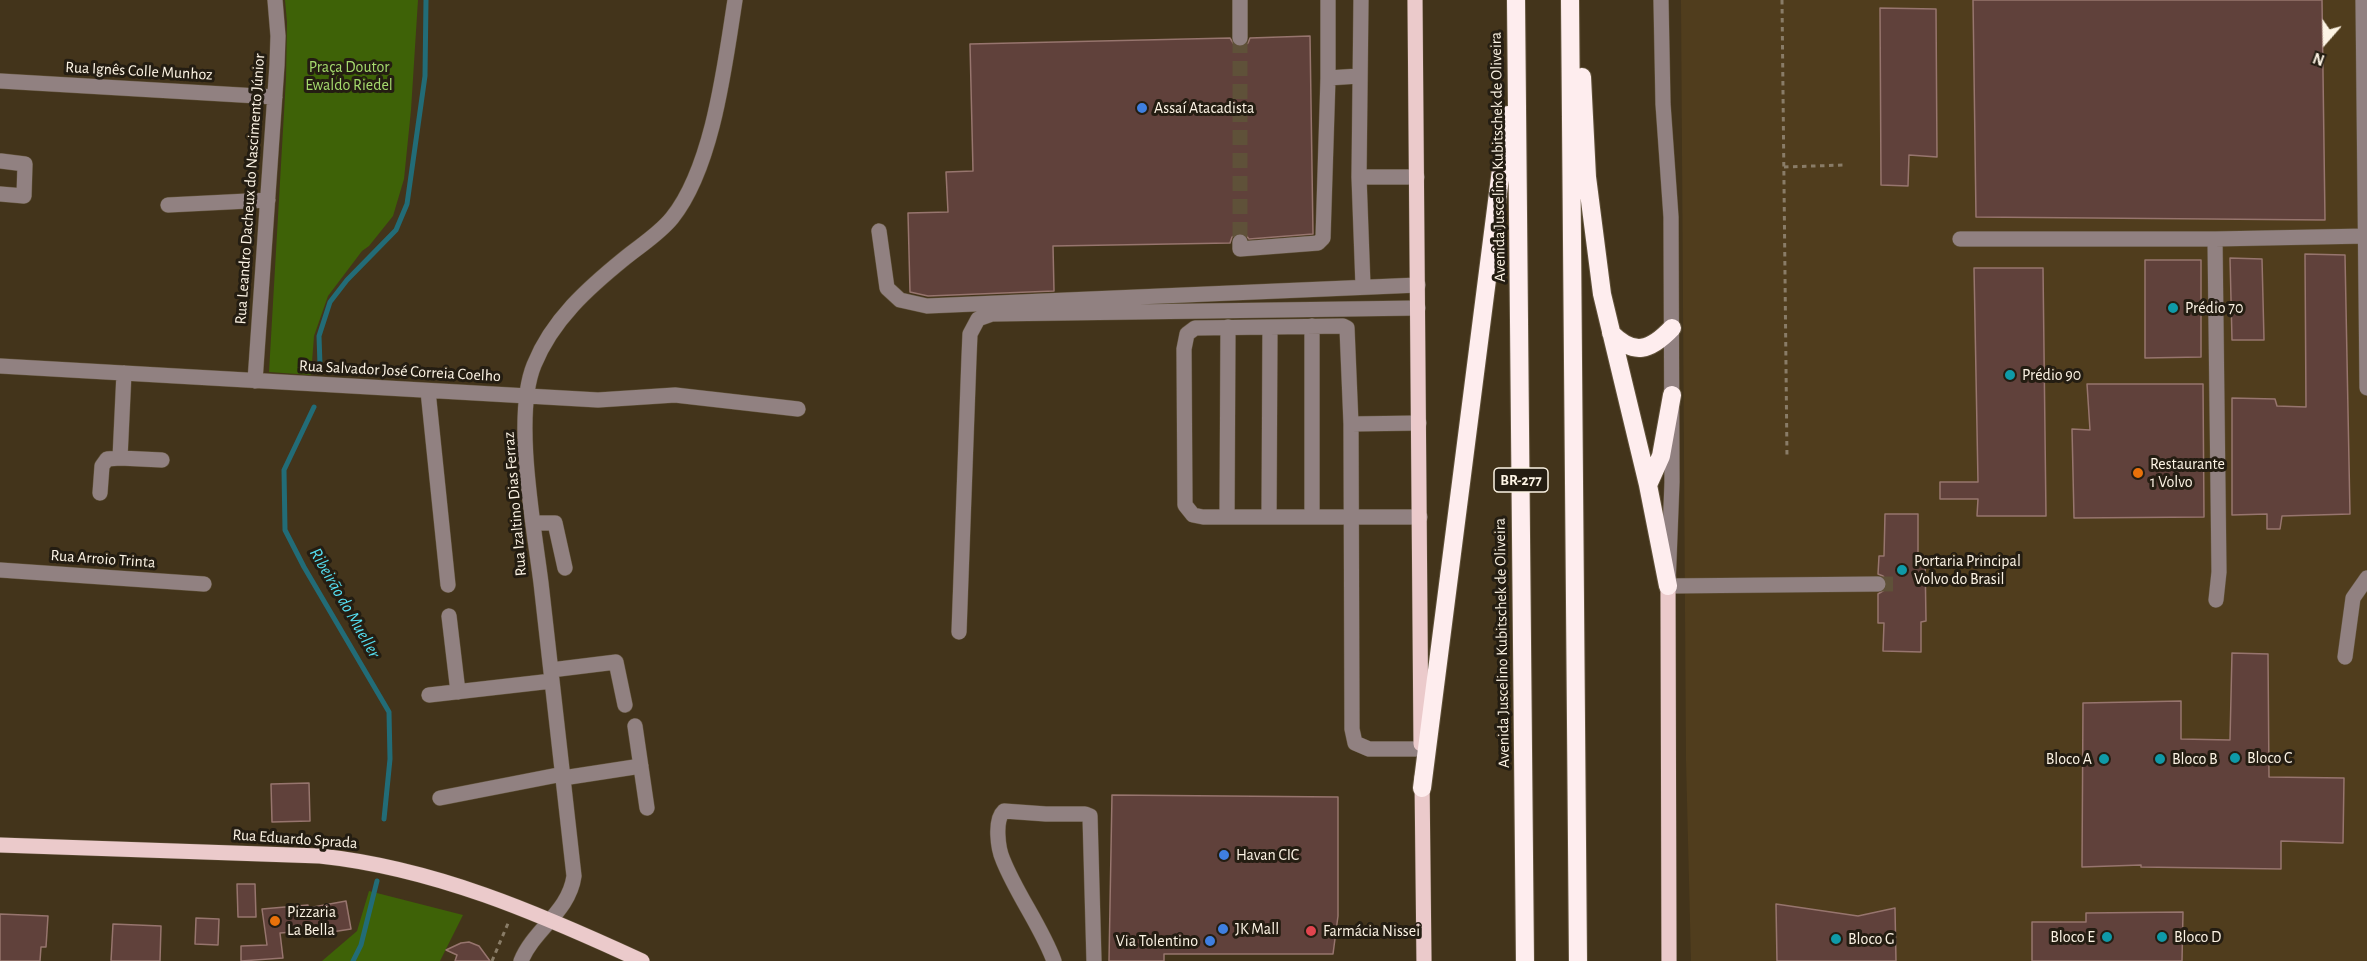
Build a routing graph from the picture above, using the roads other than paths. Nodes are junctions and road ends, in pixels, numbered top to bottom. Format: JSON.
{"nodes":[{"id":1,"x":275,"y":0,"type":"edge"},
{"id":2,"x":1240,"y":0,"type":"edge"},
{"id":3,"x":1328,"y":0,"type":"edge"},
{"id":4,"x":1361,"y":0,"type":"edge"},
{"id":5,"x":1415,"y":0,"type":"edge"},
{"id":6,"x":1516,"y":0,"type":"edge"},
{"id":7,"x":1570,"y":0,"type":"edge"},
{"id":8,"x":1580,"y":0,"type":"edge"},
{"id":9,"x":1660,"y":0,"type":"edge"},
{"id":10,"x":2363,"y":0,"type":"edge"},
{"id":11,"x":733,"y":5,"type":"edge"},
{"id":12,"x":1240,"y":38,"type":"tunnel mouth"},
{"id":13,"x":1517,"y":47,"type":"junction"},
{"id":14,"x":1359,"y":76,"type":"junction"},
{"id":15,"x":1328,"y":78,"type":"junction"},
{"id":16,"x":0,"y":81,"type":"edge"},
{"id":17,"x":275,"y":97,"type":"junction"},
{"id":18,"x":1,"y":161,"type":"edge"},
{"id":19,"x":1359,"y":177,"type":"junction"},
{"id":20,"x":1417,"y":177,"type":"junction"},
{"id":21,"x":0,"y":194,"type":"edge"},
{"id":22,"x":268,"y":200,"type":"junction"},
{"id":23,"x":168,"y":205,"type":"dead end"},
{"id":24,"x":879,"y":231,"type":"dead end"},
{"id":25,"x":2366,"y":236,"type":"edge"},
{"id":26,"x":1960,"y":239,"type":"dead end"},
{"id":27,"x":2215,"y":239,"type":"junction"},
{"id":28,"x":1240,"y":246,"type":"dead end"},
{"id":29,"x":1418,"y":285,"type":"junction"},
{"id":30,"x":1363,"y":286,"type":"junction"},
{"id":31,"x":1418,"y":308,"type":"junction"},
{"id":32,"x":1312,"y":326,"type":"junction"},
{"id":33,"x":1228,"y":327,"type":"junction"},
{"id":34,"x":1270,"y":327,"type":"junction"},
{"id":35,"x":1672,"y":328,"type":"junction"},
{"id":36,"x":1611,"y":333,"type":"junction"},
{"id":37,"x":0,"y":366,"type":"edge"},
{"id":38,"x":124,"y":373,"type":"junction"},
{"id":39,"x":255,"y":381,"type":"junction"},
{"id":40,"x":2367,"y":388,"type":"edge"},
{"id":41,"x":428,"y":391,"type":"junction"},
{"id":42,"x":1672,"y":395,"type":"junction"},
{"id":43,"x":526,"y":396,"type":"junction"},
{"id":44,"x":798,"y":409,"type":"dead end"},
{"id":45,"x":1419,"y":423,"type":"junction"},
{"id":46,"x":1351,"y":424,"type":"junction"},
{"id":47,"x":120,"y":458,"type":"junction"},
{"id":48,"x":162,"y":459,"type":"dead end"},
{"id":49,"x":1648,"y":485,"type":"junction"},
{"id":50,"x":100,"y":493,"type":"dead end"},
{"id":51,"x":1227,"y":517,"type":"junction"},
{"id":52,"x":1269,"y":517,"type":"junction"},
{"id":53,"x":1312,"y":517,"type":"junction"},
{"id":54,"x":1352,"y":517,"type":"junction"},
{"id":55,"x":1420,"y":517,"type":"junction"},
{"id":56,"x":534,"y":523,"type":"junction"},
{"id":57,"x":565,"y":568,"type":"dead end"},
{"id":58,"x":0,"y":570,"type":"edge"},
{"id":59,"x":2367,"y":578,"type":"edge"},
{"id":60,"x":204,"y":584,"type":"dead end"},
{"id":61,"x":1878,"y":584,"type":"tunnel mouth"},
{"id":62,"x":448,"y":585,"type":"dead end"},
{"id":63,"x":1668,"y":586,"type":"junction"},
{"id":64,"x":2216,"y":600,"type":"dead end"},
{"id":65,"x":449,"y":615,"type":"dead end"},
{"id":66,"x":959,"y":632,"type":"dead end"},
{"id":67,"x":2345,"y":657,"type":"dead end"},
{"id":68,"x":551,"y":675,"type":"junction"},
{"id":69,"x":458,"y":692,"type":"junction"},
{"id":70,"x":429,"y":695,"type":"dead end"},
{"id":71,"x":625,"y":705,"type":"dead end"},
{"id":72,"x":635,"y":726,"type":"dead end"},
{"id":73,"x":1421,"y":749,"type":"junction"},
{"id":74,"x":641,"y":766,"type":"junction"},
{"id":75,"x":563,"y":776,"type":"junction"},
{"id":76,"x":1422,"y":788,"type":"junction"},
{"id":77,"x":440,"y":798,"type":"dead end"},
{"id":78,"x":647,"y":808,"type":"dead end"},
{"id":79,"x":0,"y":845,"type":"edge"},
{"id":80,"x":550,"y":921,"type":"junction"},
{"id":81,"x":521,"y":961,"type":"edge"},
{"id":82,"x":642,"y":961,"type":"edge"},
{"id":83,"x":1054,"y":961,"type":"edge"},
{"id":84,"x":1094,"y":961,"type":"edge"},
{"id":85,"x":1424,"y":961,"type":"edge"},
{"id":86,"x":1525,"y":961,"type":"edge"},
{"id":87,"x":1578,"y":961,"type":"edge"},
{"id":88,"x":1669,"y":961,"type":"edge"}],
"edges":[{"from":1,"to":17,"type":"street","name":"Rua Leandro Dacheux do Nascimento Júnior"},
{"from":2,"to":12,"type":"street"},
{"from":3,"to":15,"type":"street"},
{"from":4,"to":14,"type":"street"},
{"from":5,"to":20,"type":"main road"},
{"from":6,"to":13,"type":"highway","name":"Avenida Juscelino Kubitschek de Oliveira","number":"BR-277"},
{"from":7,"to":87,"type":"highway"},
{"from":8,"to":36,"type":"highway"},
{"from":9,"to":35,"type":"street"},
{"from":10,"to":25,"type":"street"},
{"from":11,"to":43,"type":"street","name":"Rua Izaltino Dias Ferraz"},
{"from":13,"to":76,"type":"highway"},
{"from":13,"to":86,"type":"highway","name":"Avenida Juscelino Kubitschek de Oliveira","number":"BR-277"},
{"from":14,"to":15,"type":"street"},
{"from":14,"to":19,"type":"street"},
{"from":15,"to":28,"type":"street"},
{"from":16,"to":17,"type":"street","name":"Rua Ignês Colle Munhoz"},
{"from":17,"to":22,"type":"street","name":"Rua Leandro Dacheux do Nascimento Júnior"},
{"from":18,"to":21,"type":"street"},
{"from":19,"to":20,"type":"street"},
{"from":19,"to":30,"type":"street"},
{"from":20,"to":29,"type":"main road"},
{"from":22,"to":23,"type":"street"},
{"from":22,"to":39,"type":"street","name":"Rua Leandro Dacheux do Nascimento Júnior"},
{"from":24,"to":30,"type":"street"},
{"from":25,"to":27,"type":"street"},
{"from":25,"to":40,"type":"street"},
{"from":26,"to":27,"type":"street"},
{"from":27,"to":64,"type":"street"},
{"from":29,"to":30,"type":"street"},
{"from":29,"to":31,"type":"main road"},
{"from":31,"to":45,"type":"main road"},
{"from":31,"to":66,"type":"street"},
{"from":32,"to":34,"type":"street"},
{"from":32,"to":46,"type":"street"},
{"from":32,"to":53,"type":"street"},
{"from":33,"to":34,"type":"street"},
{"from":33,"to":51,"type":"street"},
{"from":33,"to":51,"type":"street"},
{"from":34,"to":52,"type":"street"},
{"from":35,"to":36,"type":"highway"},
{"from":35,"to":42,"type":"street"},
{"from":36,"to":49,"type":"highway"},
{"from":37,"to":38,"type":"street","name":"Rua Salvador José Correia Coelho"},
{"from":38,"to":39,"type":"street","name":"Rua Salvador José Correia Coelho"},
{"from":38,"to":47,"type":"street"},
{"from":39,"to":41,"type":"street","name":"Rua Salvador José Correia Coelho"},
{"from":41,"to":43,"type":"street","name":"Rua Salvador José Correia Coelho"},
{"from":41,"to":62,"type":"street"},
{"from":42,"to":49,"type":"highway"},
{"from":42,"to":63,"type":"street"},
{"from":43,"to":44,"type":"street","name":"Rua Salvador José Correia Coelho"},
{"from":43,"to":56,"type":"street","name":"Rua Izaltino Dias Ferraz"},
{"from":45,"to":46,"type":"street"},
{"from":45,"to":55,"type":"main road"},
{"from":46,"to":54,"type":"street"},
{"from":47,"to":48,"type":"street"},
{"from":47,"to":50,"type":"street"},
{"from":49,"to":63,"type":"highway"},
{"from":51,"to":52,"type":"street"},
{"from":52,"to":53,"type":"street"},
{"from":53,"to":54,"type":"street"},
{"from":54,"to":55,"type":"street"},
{"from":54,"to":73,"type":"street"},
{"from":55,"to":73,"type":"main road"},
{"from":56,"to":57,"type":"street"},
{"from":56,"to":68,"type":"street","name":"Rua Izaltino Dias Ferraz"},
{"from":58,"to":60,"type":"street","name":"Rua Arroio Trinta"},
{"from":59,"to":67,"type":"street"},
{"from":61,"to":63,"type":"street"},
{"from":63,"to":88,"type":"main road"},
{"from":65,"to":69,"type":"street"},
{"from":68,"to":69,"type":"street"},
{"from":68,"to":71,"type":"street"},
{"from":68,"to":75,"type":"street","name":"Rua Izaltino Dias Ferraz"},
{"from":69,"to":70,"type":"street"},
{"from":72,"to":74,"type":"street"},
{"from":73,"to":76,"type":"main road"},
{"from":74,"to":75,"type":"street"},
{"from":74,"to":78,"type":"street"},
{"from":75,"to":77,"type":"street"},
{"from":75,"to":80,"type":"street","name":"Rua Izaltino Dias Ferraz"},
{"from":76,"to":85,"type":"main road"},
{"from":79,"to":80,"type":"main road","name":"Rua Eduardo Sprada"},
{"from":80,"to":81,"type":"street","name":"Rua Izaltino Dias Ferraz"},
{"from":80,"to":82,"type":"main road","name":"Rua Eduardo Sprada"},
{"from":83,"to":84,"type":"street"}]}
